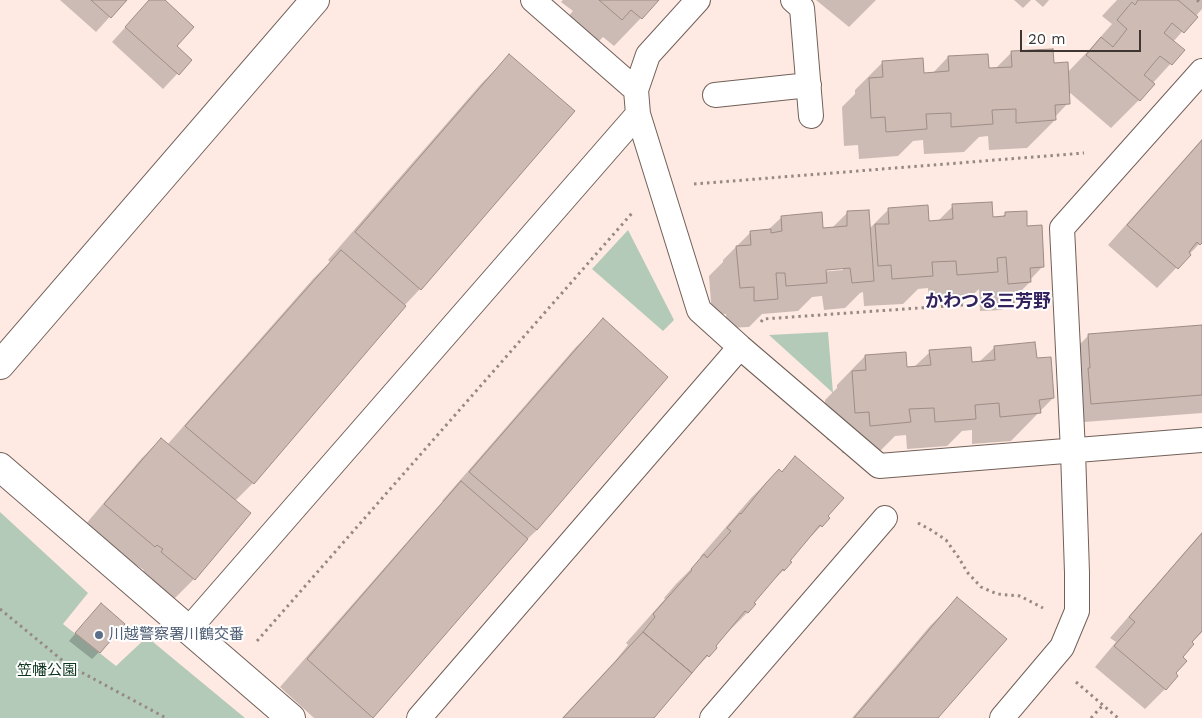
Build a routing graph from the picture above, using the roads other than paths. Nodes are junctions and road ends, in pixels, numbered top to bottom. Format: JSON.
{"nodes":[{"id":1,"x":315,"y":0,"type":"edge"},
{"id":2,"x":533,"y":0,"type":"edge"},
{"id":3,"x":698,"y":0,"type":"edge"},
{"id":4,"x":793,"y":0,"type":"edge"},
{"id":5,"x":1202,"y":71,"type":"edge"},
{"id":6,"x":809,"y":85,"type":"junction"},
{"id":7,"x":636,"y":90,"type":"junction"},
{"id":8,"x":715,"y":95,"type":"dead end"},
{"id":9,"x":638,"y":114,"type":"junction"},
{"id":10,"x":810,"y":116,"type":"dead end"},
{"id":11,"x":740,"y":347,"type":"junction"},
{"id":12,"x":0,"y":365,"type":"edge"},
{"id":13,"x":1202,"y":440,"type":"edge"},
{"id":14,"x":1072,"y":451,"type":"junction"},
{"id":15,"x":0,"y":467,"type":"edge"},
{"id":16,"x":885,"y":518,"type":"road end"},
{"id":17,"x":188,"y":630,"type":"junction"},
{"id":18,"x":290,"y":718,"type":"edge"},
{"id":19,"x":420,"y":718,"type":"edge"},
{"id":20,"x":712,"y":718,"type":"edge"},
{"id":21,"x":1002,"y":718,"type":"edge"}],
"edges":[{"from":1,"to":12,"type":"street"},
{"from":2,"to":7,"type":"lane"},
{"from":3,"to":7,"type":"lane"},
{"from":4,"to":6,"type":"lane"},
{"from":5,"to":14,"type":"lane"},
{"from":6,"to":8,"type":"lane"},
{"from":6,"to":10,"type":"lane"},
{"from":7,"to":9,"type":"lane"},
{"from":9,"to":11,"type":"lane"},
{"from":9,"to":17,"type":"lane"},
{"from":11,"to":14,"type":"lane"},
{"from":11,"to":19,"type":"lane"},
{"from":13,"to":14,"type":"lane"},
{"from":14,"to":21,"type":"lane"},
{"from":15,"to":17,"type":"street"},
{"from":16,"to":20,"type":"lane"},
{"from":17,"to":18,"type":"street"}]}
